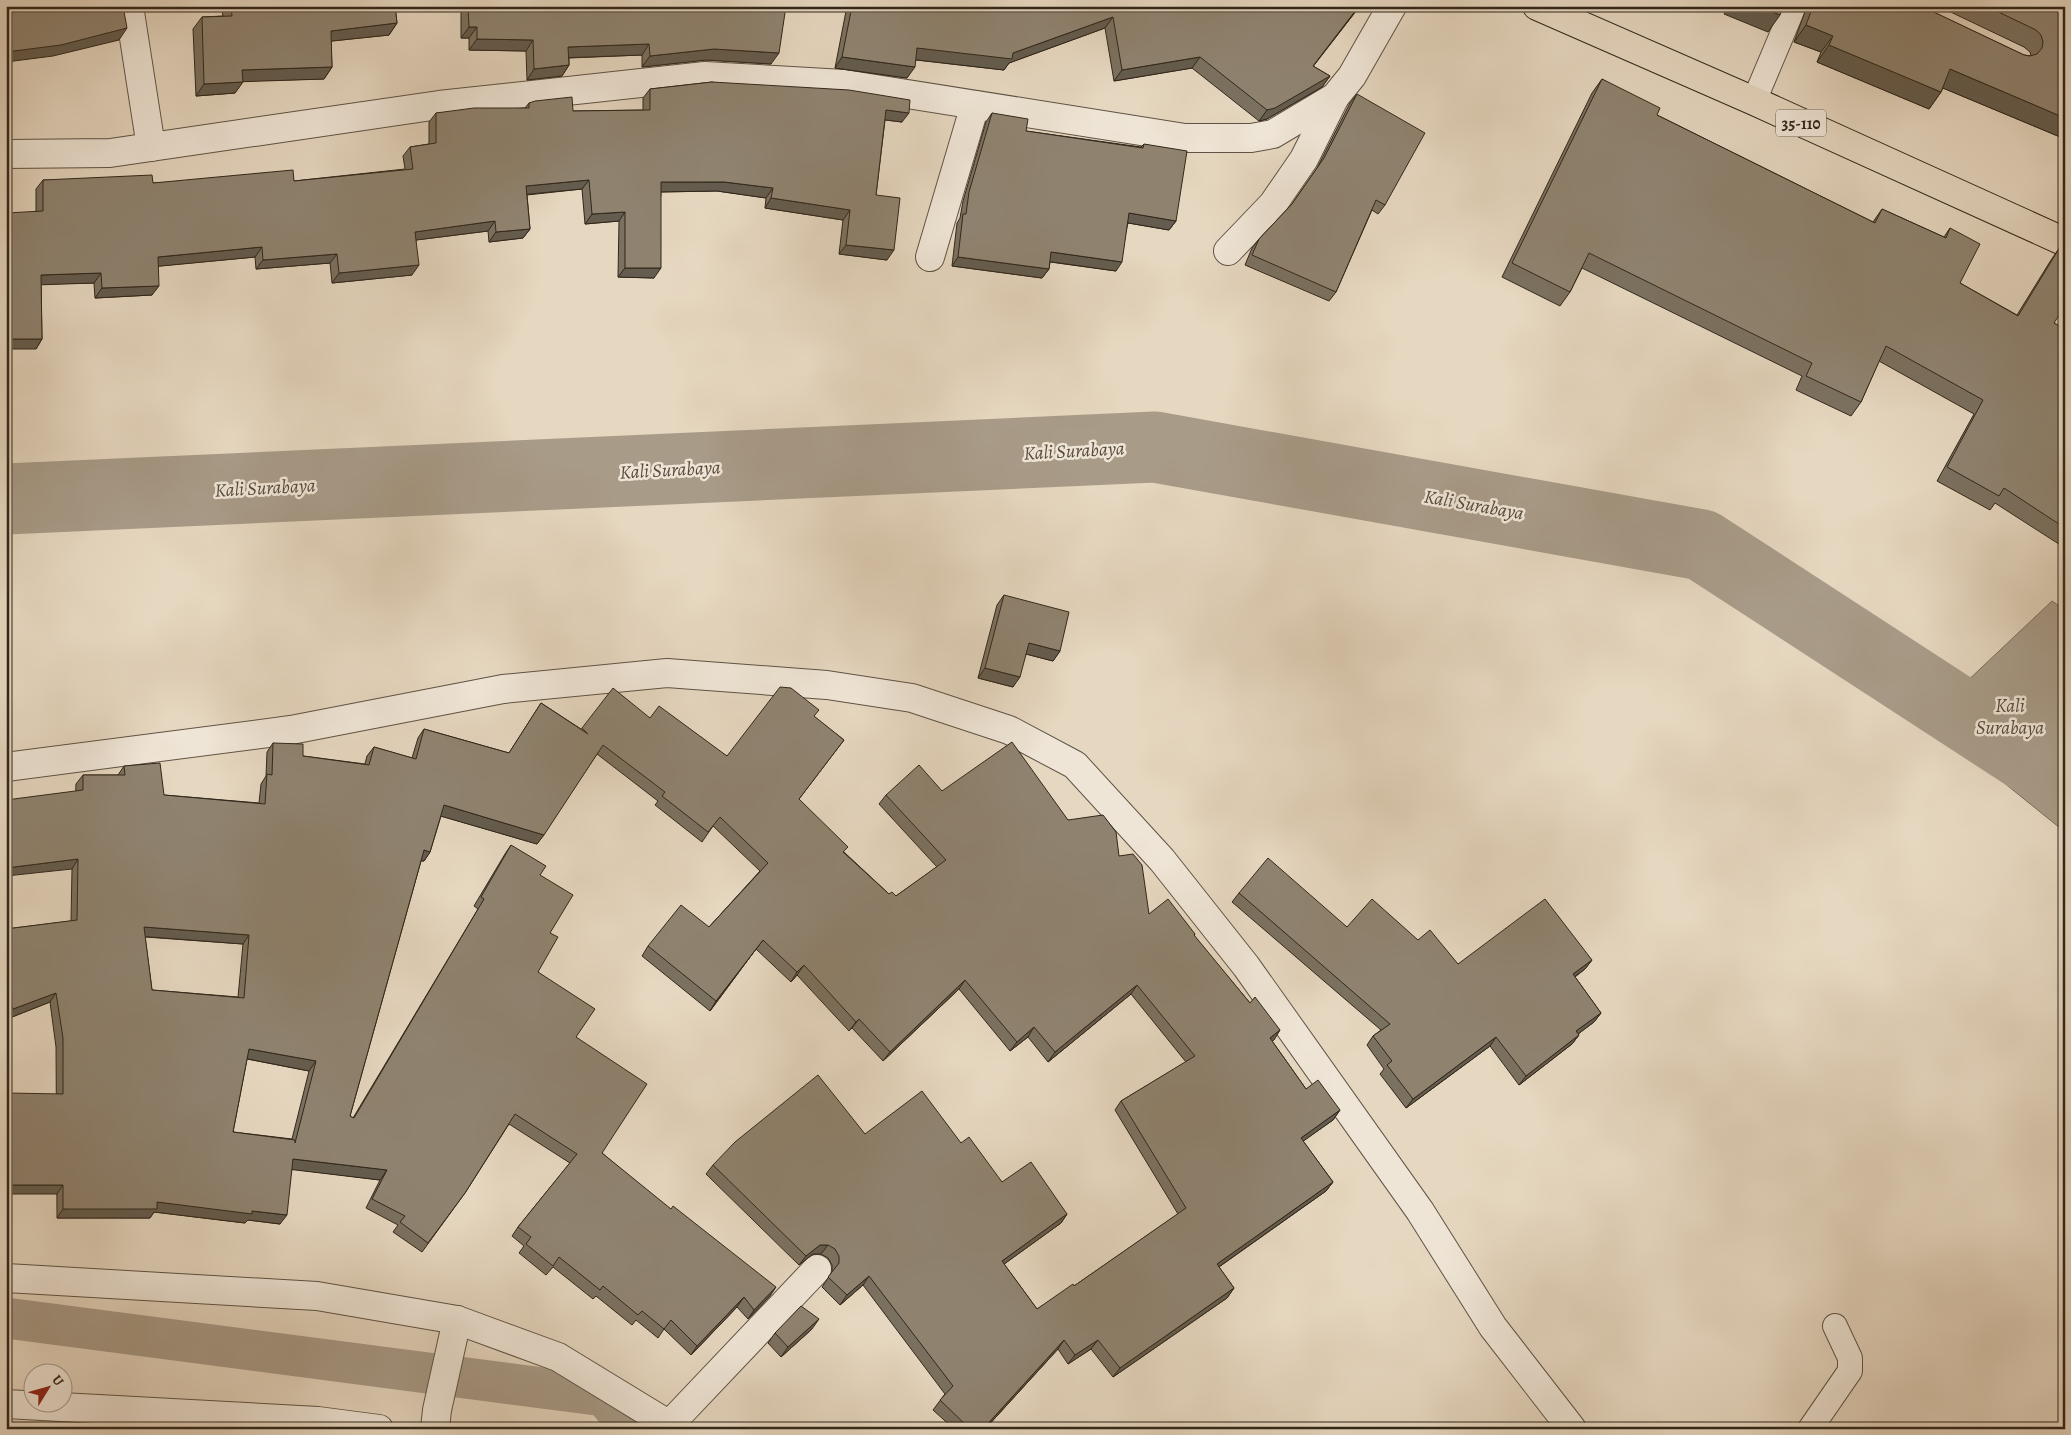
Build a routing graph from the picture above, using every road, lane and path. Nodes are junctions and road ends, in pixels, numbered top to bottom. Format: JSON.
{"nodes":[{"id":1,"x":129,"y":6,"type":"edge"},
{"id":2,"x":1392,"y":6,"type":"edge"},
{"id":3,"x":1537,"y":6,"type":"edge"},
{"id":4,"x":1794,"y":6,"type":"edge"},
{"id":5,"x":1335,"y":97,"type":"junction"},
{"id":6,"x":1754,"y":101,"type":"junction"},
{"id":7,"x":974,"y":105,"type":"junction"},
{"id":8,"x":151,"y":147,"type":"junction"},
{"id":9,"x":6,"y":154,"type":"edge"},
{"id":10,"x":2065,"y":242,"type":"edge"},
{"id":11,"x":1228,"y":251,"type":"dead end"},
{"id":12,"x":930,"y":257,"type":"dead end"},
{"id":13,"x":6,"y":767,"type":"edge"},
{"id":14,"x":816,"y":1269,"type":"dead end"},
{"id":15,"x":6,"y":1278,"type":"edge"},
{"id":16,"x":1835,"y":1326,"type":"dead end"},
{"id":17,"x":454,"y":1330,"type":"junction"},
{"id":18,"x":6,"y":1404,"type":"edge"},
{"id":19,"x":436,"y":1420,"type":"edge"},
{"id":20,"x":673,"y":1426,"type":"edge"},
{"id":21,"x":379,"y":1429,"type":"edge"},
{"id":22,"x":1572,"y":1429,"type":"edge"},
{"id":23,"x":1810,"y":1429,"type":"edge"}],
"edges":[{"from":1,"to":8,"type":"street"},
{"from":2,"to":5,"type":"street"},
{"from":3,"to":6,"type":"main road","number":"35-110"},
{"from":4,"to":6,"type":"lane"},
{"from":5,"to":7,"type":"street"},
{"from":5,"to":11,"type":"street"},
{"from":6,"to":10,"type":"main road","number":"35-110"},
{"from":7,"to":8,"type":"street"},
{"from":7,"to":12,"type":"street"},
{"from":8,"to":9,"type":"street"},
{"from":13,"to":22,"type":"street"},
{"from":14,"to":20,"type":"street"},
{"from":15,"to":17,"type":"street"},
{"from":16,"to":23,"type":"lane"},
{"from":17,"to":19,"type":"street"},
{"from":17,"to":20,"type":"street"},
{"from":18,"to":21,"type":"street"}]}
